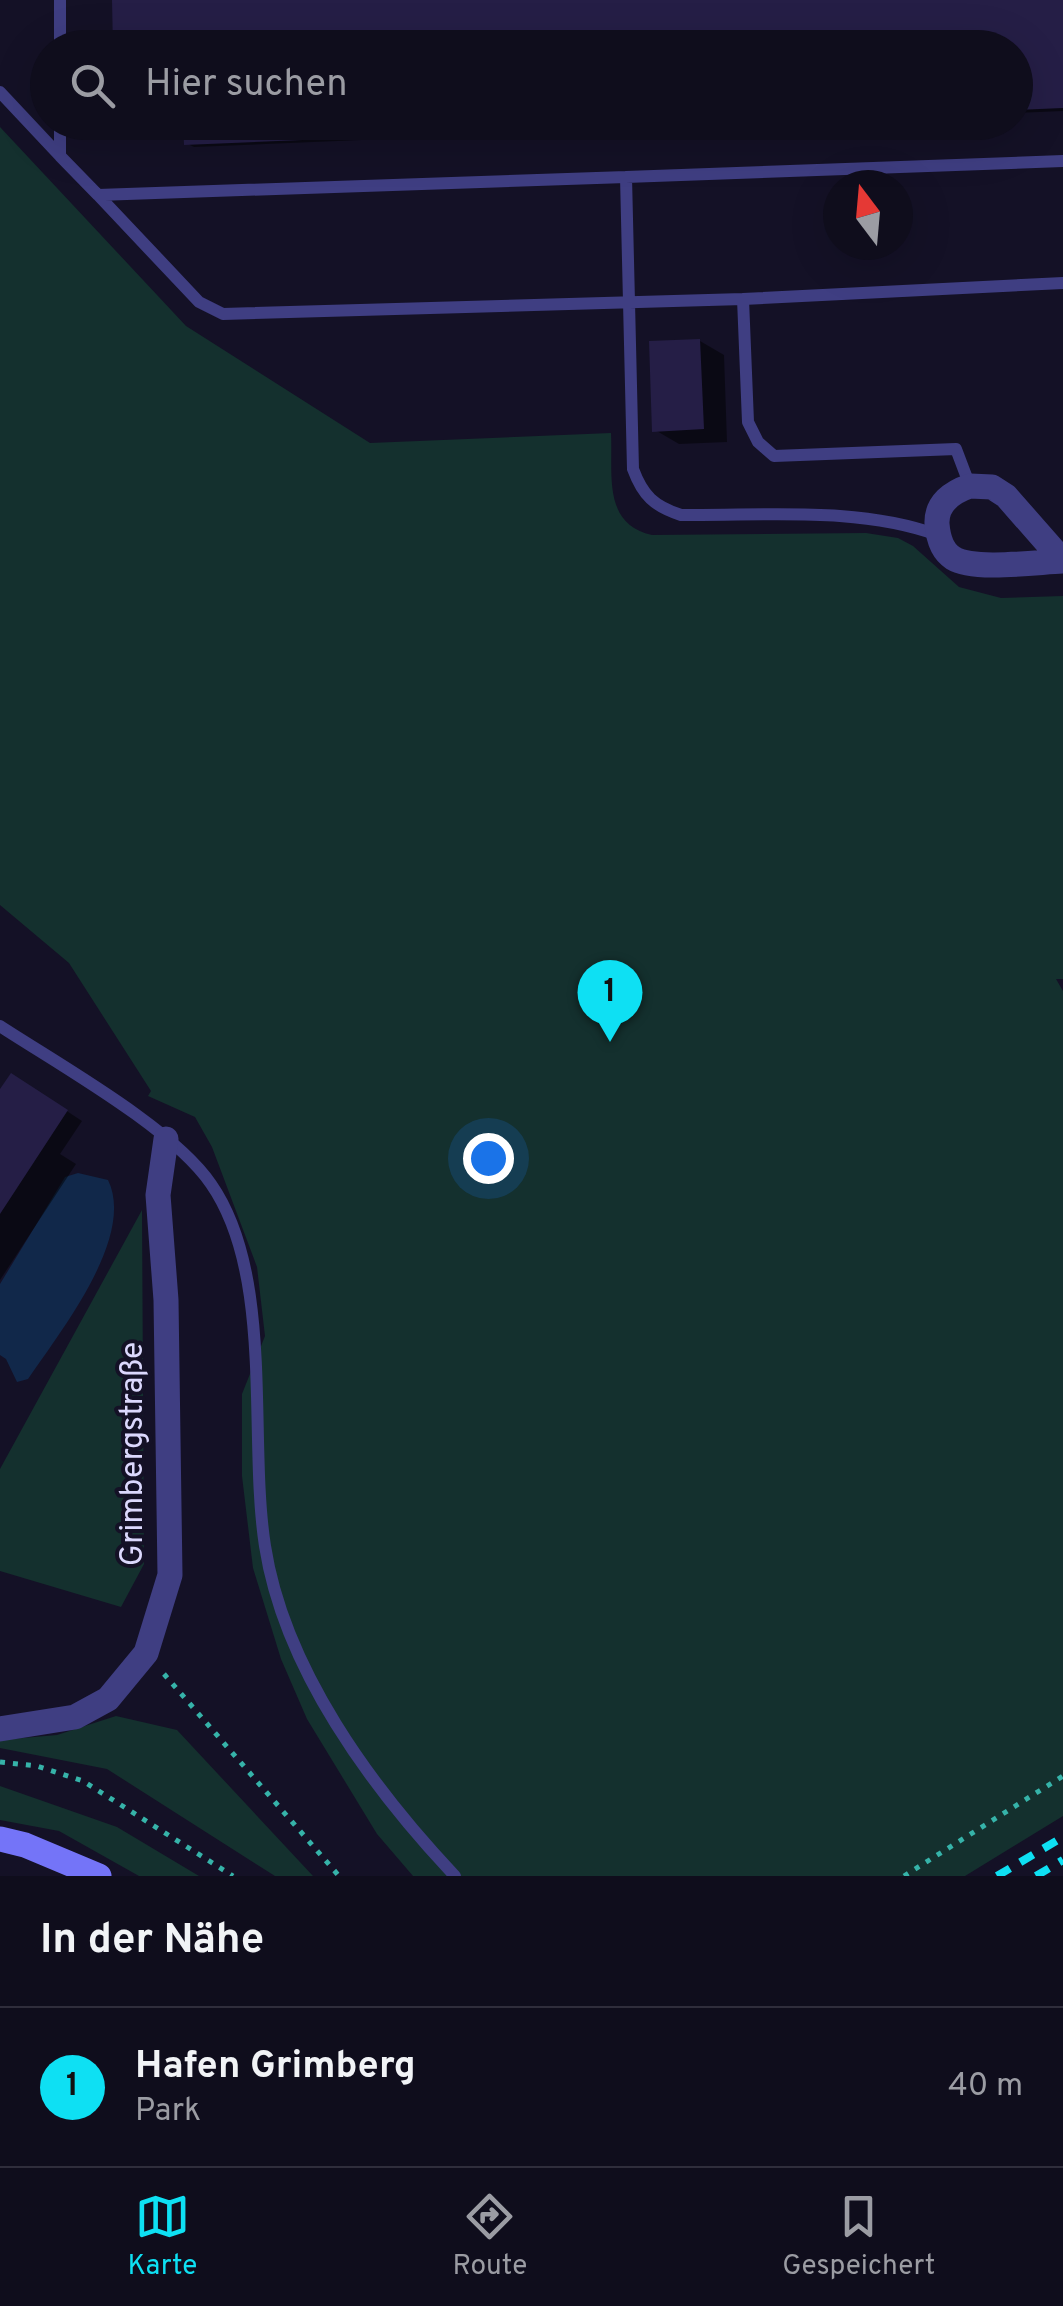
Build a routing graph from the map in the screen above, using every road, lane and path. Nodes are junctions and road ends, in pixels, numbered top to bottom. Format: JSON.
{"nodes":[{"id":1,"x":60,"y":0,"type":"edge"},
{"id":2,"x":60,"y":30,"type":"edge"},
{"id":3,"x":0,"y":92,"type":"edge"},
{"id":4,"x":30,"y":124,"type":"edge"},
{"id":5,"x":45,"y":140,"type":"edge"},
{"id":6,"x":60,"y":140,"type":"edge"},
{"id":7,"x":60,"y":156,"type":"junction"},
{"id":8,"x":1063,"y":161,"type":"edge"},
{"id":9,"x":626,"y":177,"type":"junction"},
{"id":10,"x":98,"y":195,"type":"junction"},
{"id":11,"x":1063,"y":283,"type":"edge"},
{"id":12,"x":742,"y":298,"type":"junction"},
{"id":13,"x":628,"y":303,"type":"junction"},
{"id":14,"x":970,"y":486,"type":"junction"},
{"id":15,"x":938,"y":534,"type":"junction"},
{"id":16,"x":1063,"y":561,"type":"edge"},
{"id":17,"x":0,"y":1026,"type":"edge"},
{"id":18,"x":166,"y":1138,"type":"junction"},
{"id":19,"x":146,"y":1653,"type":"junction"},
{"id":20,"x":0,"y":1729,"type":"edge"},
{"id":21,"x":0,"y":1762,"type":"edge"},
{"id":22,"x":1063,"y":1776,"type":"edge"},
{"id":23,"x":0,"y":1839,"type":"edge"},
{"id":24,"x":99,"y":1876,"type":"edge"},
{"id":25,"x":233,"y":1876,"type":"edge"},
{"id":26,"x":339,"y":1876,"type":"edge"},
{"id":27,"x":455,"y":1876,"type":"edge"},
{"id":28,"x":904,"y":1876,"type":"edge"}],
"edges":[{"from":1,"to":2,"type":"lane"},
{"from":3,"to":4,"type":"lane"},
{"from":5,"to":7,"type":"lane"},
{"from":6,"to":7,"type":"lane"},
{"from":7,"to":10,"type":"lane"},
{"from":8,"to":9,"type":"lane"},
{"from":9,"to":10,"type":"lane"},
{"from":9,"to":13,"type":"lane"},
{"from":10,"to":13,"type":"lane"},
{"from":11,"to":12,"type":"lane"},
{"from":12,"to":13,"type":"lane"},
{"from":12,"to":14,"type":"lane"},
{"from":13,"to":15,"type":"lane"},
{"from":14,"to":15,"type":"street"},
{"from":14,"to":16,"type":"street"},
{"from":15,"to":16,"type":"street"},
{"from":17,"to":18,"type":"lane"},
{"from":18,"to":19,"type":"street","name":"Grimbergstraße"},
{"from":18,"to":27,"type":"lane"},
{"from":19,"to":20,"type":"street","name":"Grimbergstraße"},
{"from":19,"to":26,"type":"path"},
{"from":21,"to":25,"type":"path"},
{"from":22,"to":28,"type":"path"},
{"from":23,"to":24,"type":"street"}]}
